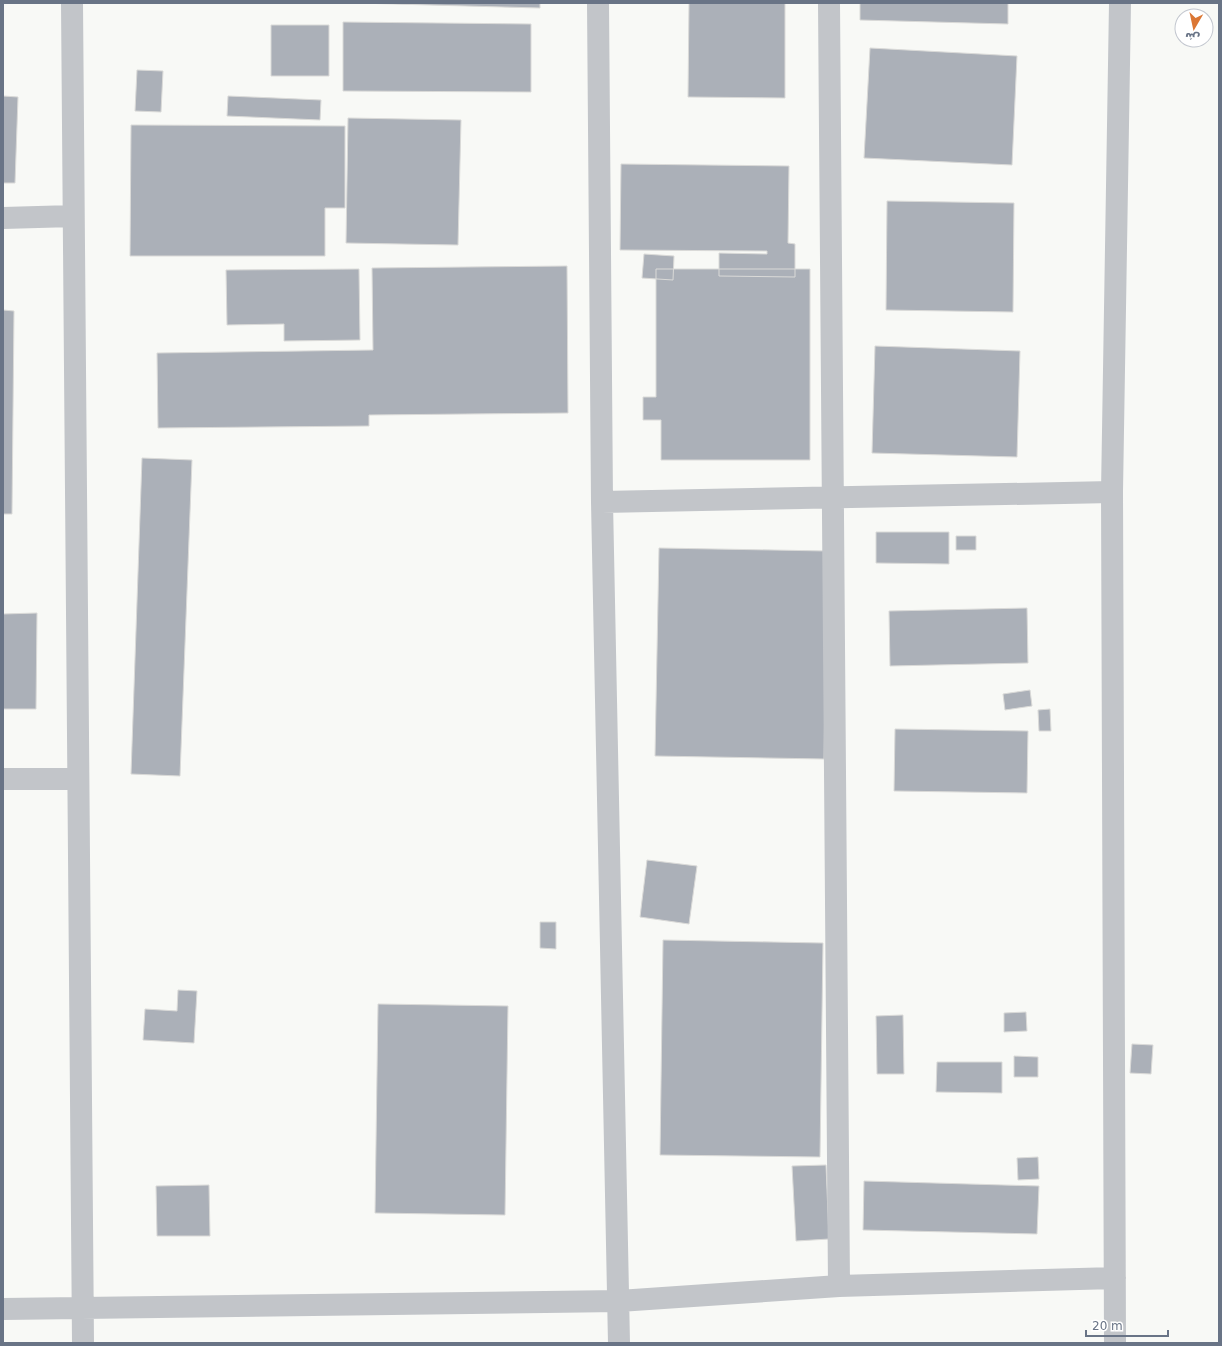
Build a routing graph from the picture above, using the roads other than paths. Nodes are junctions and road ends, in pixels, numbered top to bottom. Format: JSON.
{"nodes":[{"id":1,"x":72,"y":3,"type":"edge"},
{"id":2,"x":598,"y":3,"type":"edge"},
{"id":3,"x":829,"y":3,"type":"edge"},
{"id":4,"x":1120,"y":3,"type":"edge"},
{"id":5,"x":74,"y":216,"type":"junction"},
{"id":6,"x":3,"y":218,"type":"edge"},
{"id":7,"x":1112,"y":492,"type":"junction"},
{"id":8,"x":832,"y":497,"type":"junction"},
{"id":9,"x":602,"y":502,"type":"junction"},
{"id":10,"x":3,"y":779,"type":"edge"},
{"id":11,"x":78,"y":779,"type":"junction"},
{"id":12,"x":1115,"y":1278,"type":"junction"},
{"id":13,"x":839,"y":1286,"type":"junction"},
{"id":14,"x":619,"y":1301,"type":"junction"},
{"id":15,"x":83,"y":1308,"type":"junction"},
{"id":16,"x":3,"y":1309,"type":"edge"},
{"id":17,"x":83,"y":1343,"type":"edge"},
{"id":18,"x":619,"y":1343,"type":"edge"},
{"id":19,"x":1115,"y":1343,"type":"edge"}],
"edges":[{"from":1,"to":5,"type":"street"},
{"from":2,"to":9,"type":"street"},
{"from":3,"to":8,"type":"street"},
{"from":4,"to":7,"type":"street"},
{"from":5,"to":6,"type":"street"},
{"from":5,"to":11,"type":"street"},
{"from":7,"to":8,"type":"street"},
{"from":7,"to":12,"type":"street"},
{"from":8,"to":9,"type":"street"},
{"from":8,"to":13,"type":"street"},
{"from":9,"to":14,"type":"street"},
{"from":10,"to":11,"type":"street"},
{"from":11,"to":15,"type":"street"},
{"from":12,"to":13,"type":"street"},
{"from":12,"to":19,"type":"street"},
{"from":13,"to":14,"type":"street"},
{"from":14,"to":15,"type":"street"},
{"from":14,"to":18,"type":"street"},
{"from":15,"to":16,"type":"street"},
{"from":15,"to":17,"type":"street"}]}
